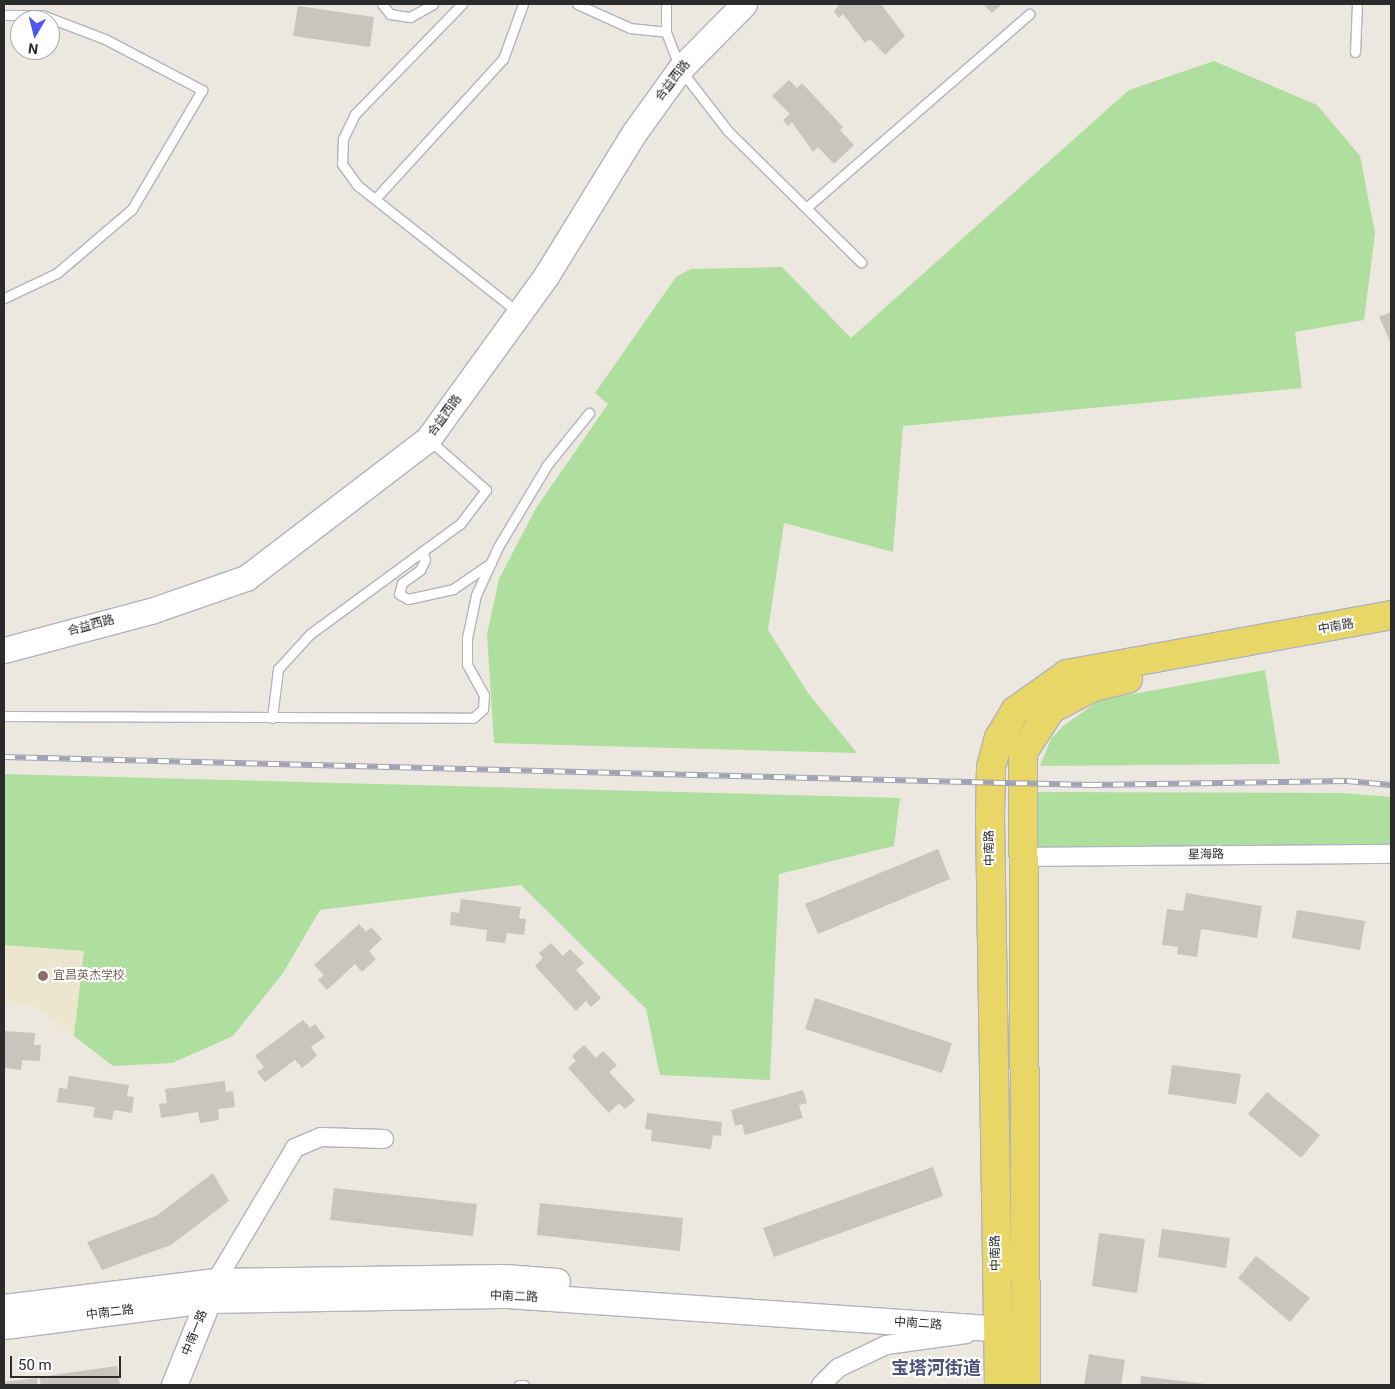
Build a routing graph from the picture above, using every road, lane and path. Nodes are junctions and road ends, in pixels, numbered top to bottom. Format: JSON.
{"nodes":[{"id":1,"x":382,"y":4,"type":"edge"},
{"id":2,"x":433,"y":4,"type":"edge"},
{"id":3,"x":462,"y":4,"type":"edge"},
{"id":4,"x":523,"y":4,"type":"edge"},
{"id":5,"x":577,"y":4,"type":"edge"},
{"id":6,"x":666,"y":4,"type":"edge"},
{"id":7,"x":744,"y":4,"type":"edge"},
{"id":8,"x":1357,"y":4,"type":"edge"},
{"id":9,"x":1029,"y":14,"type":"dead end"},
{"id":10,"x":4,"y":15,"type":"edge"},
{"id":11,"x":666,"y":32,"type":"junction"},
{"id":12,"x":1355,"y":52,"type":"dead end"},
{"id":13,"x":680,"y":69,"type":"junction"},
{"id":14,"x":375,"y":199,"type":"junction"},
{"id":15,"x":806,"y":208,"type":"junction"},
{"id":16,"x":860,"y":262,"type":"dead end"},
{"id":17,"x":4,"y":298,"type":"edge"},
{"id":18,"x":520,"y":313,"type":"junction"},
{"id":19,"x":589,"y":413,"type":"dead end"},
{"id":20,"x":428,"y":439,"type":"junction"},
{"id":21,"x":423,"y":552,"type":"junction"},
{"id":22,"x":491,"y":562,"type":"junction"},
{"id":23,"x":1391,"y":615,"type":"edge"},
{"id":24,"x":1391,"y":634,"type":"edge"},
{"id":25,"x":4,"y":650,"type":"edge"},
{"id":26,"x":4,"y":716,"type":"edge"},
{"id":27,"x":272,"y":718,"type":"junction"},
{"id":28,"x":1391,"y":854,"type":"edge"},
{"id":29,"x":1020,"y":858,"type":"junction"},
{"id":30,"x":384,"y":1139,"type":"dead end"},
{"id":31,"x":212,"y":1291,"type":"junction"},
{"id":32,"x":4,"y":1307,"type":"edge"},
{"id":33,"x":1011,"y":1323,"type":"junction"},
{"id":34,"x":4,"y":1326,"type":"edge"},
{"id":35,"x":174,"y":1385,"type":"edge"},
{"id":36,"x":519,"y":1385,"type":"edge"},
{"id":37,"x":524,"y":1385,"type":"edge"},
{"id":38,"x":821,"y":1385,"type":"edge"},
{"id":39,"x":999,"y":1385,"type":"edge"},
{"id":40,"x":1026,"y":1385,"type":"edge"}],
"edges":[{"from":1,"to":2,"type":"lane"},
{"from":3,"to":14,"type":"lane"},
{"from":4,"to":14,"type":"lane"},
{"from":5,"to":11,"type":"lane"},
{"from":6,"to":11,"type":"lane"},
{"from":7,"to":13,"type":"main road","name":"合益西路"},
{"from":8,"to":12,"type":"lane"},
{"from":9,"to":15,"type":"lane"},
{"from":10,"to":17,"type":"lane"},
{"from":11,"to":13,"type":"lane"},
{"from":13,"to":15,"type":"lane"},
{"from":13,"to":18,"type":"main road","name":"合益西路"},
{"from":14,"to":18,"type":"lane"},
{"from":15,"to":16,"type":"lane"},
{"from":18,"to":20,"type":"main road","name":"合益西路"},
{"from":19,"to":22,"type":"lane"},
{"from":20,"to":21,"type":"lane"},
{"from":20,"to":25,"type":"main road","name":"合益西路"},
{"from":21,"to":22,"type":"lane"},
{"from":21,"to":27,"type":"lane"},
{"from":22,"to":27,"type":"lane"},
{"from":23,"to":33,"type":"main road","name":"中南路"},
{"from":24,"to":29,"type":"main road","name":"中南路"},
{"from":26,"to":27,"type":"lane"},
{"from":28,"to":29,"type":"street","name":"星海路"},
{"from":29,"to":33,"type":"main road","name":"中南路"},
{"from":30,"to":31,"type":"street"},
{"from":31,"to":32,"type":"main road","name":"中南二路"},
{"from":31,"to":33,"type":"main road","name":"中南二路"},
{"from":31,"to":34,"type":"main road","name":"中南二路"},
{"from":31,"to":35,"type":"main road","name":"中南一路"},
{"from":33,"to":38,"type":"street"},
{"from":33,"to":39,"type":"main road","name":"中南路"},
{"from":33,"to":40,"type":"main road","name":"中南路"},
{"from":36,"to":37,"type":"lane"}]}
